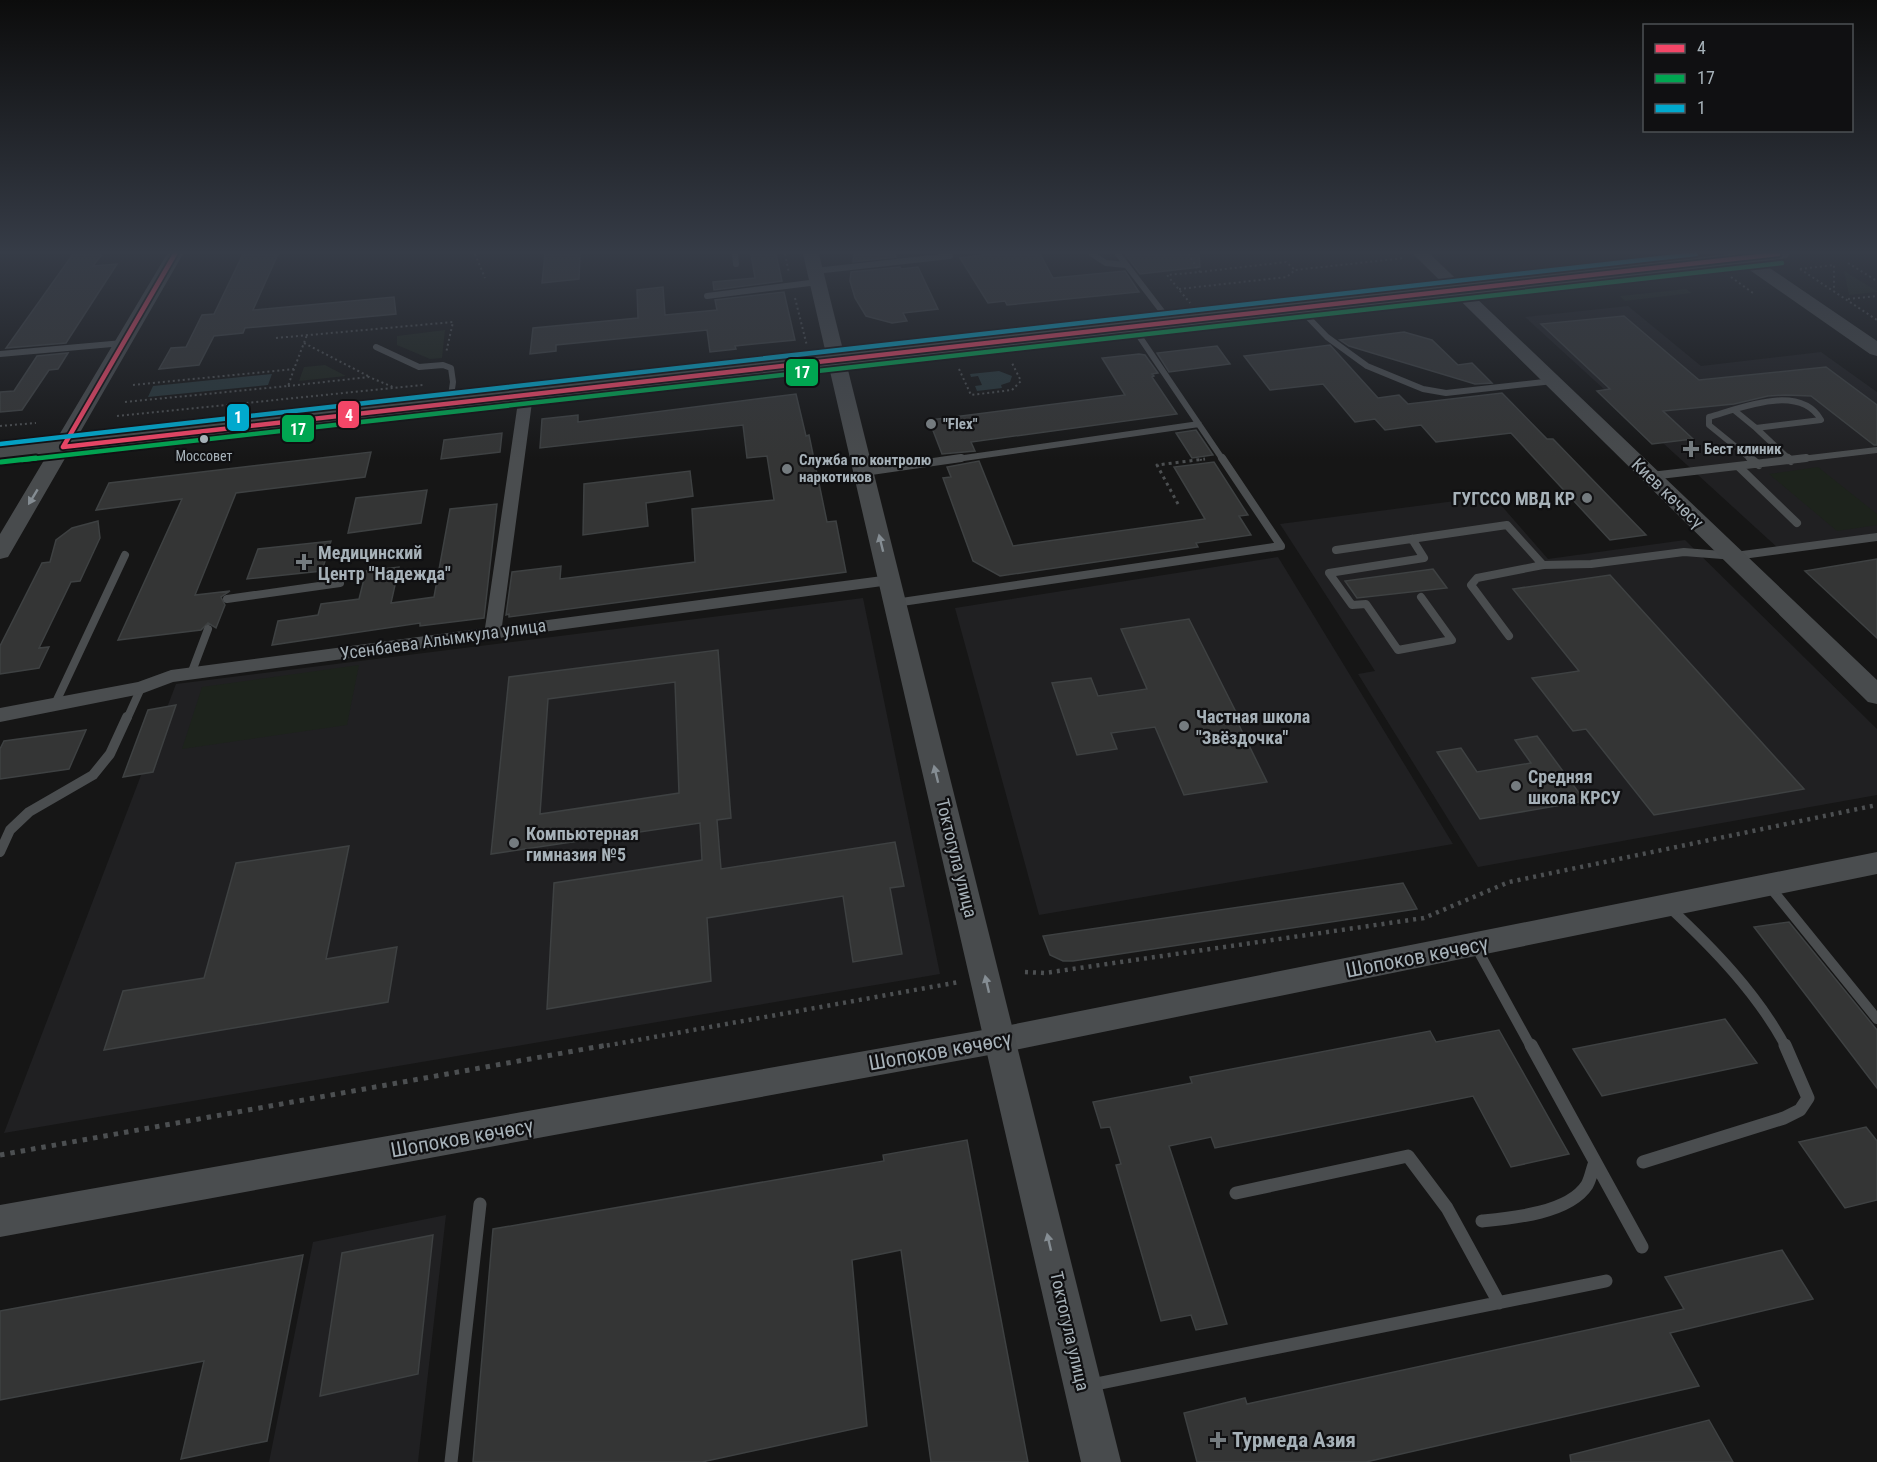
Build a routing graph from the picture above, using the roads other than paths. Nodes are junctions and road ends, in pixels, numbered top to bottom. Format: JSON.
{"nodes":[{"id":1,"x":135,"y":322,"type":"edge"},
{"id":2,"x":827,"y":322,"type":"edge"},
{"id":3,"x":1178,"y":322,"type":"edge"},
{"id":4,"x":1313,"y":322,"type":"edge"},
{"id":5,"x":1492,"y":322,"type":"edge"},
{"id":6,"x":1836,"y":322,"type":"edge"},
{"id":7,"x":1171,"y":323,"type":"joint"},
{"id":8,"x":1133,"y":327,"type":"junction"},
{"id":9,"x":123,"y":343,"type":"junction"},
{"id":10,"x":376,"y":347,"type":"dead end"},
{"id":11,"x":1877,"y":350,"type":"edge"},
{"id":12,"x":0,"y":354,"type":"edge"},
{"id":13,"x":836,"y":360,"type":"junction"},
{"id":14,"x":1553,"y":381,"type":"junction"},
{"id":15,"x":526,"y":395,"type":"junction"},
{"id":16,"x":450,"y":404,"type":"junction"},
{"id":17,"x":1734,"y":410,"type":"junction"},
{"id":18,"x":1199,"y":424,"type":"junction"},
{"id":19,"x":1756,"y":428,"type":"junction"},
{"id":20,"x":63,"y":447,"type":"junction"},
{"id":21,"x":1877,"y":450,"type":"edge"},
{"id":22,"x":0,"y":453,"type":"edge"},
{"id":23,"x":1791,"y":461,"type":"junction"},
{"id":24,"x":1759,"y":465,"type":"junction"},
{"id":25,"x":1739,"y":467,"type":"junction"},
{"id":26,"x":864,"y":472,"type":"junction"},
{"id":27,"x":1651,"y":476,"type":"junction"},
{"id":28,"x":1797,"y":523,"type":"dead end"},
{"id":29,"x":1877,"y":537,"type":"edge"},
{"id":30,"x":1412,"y":539,"type":"junction"},
{"id":31,"x":1336,"y":550,"type":"dead end"},
{"id":32,"x":0,"y":552,"type":"edge"},
{"id":33,"x":124,"y":555,"type":"dead end"},
{"id":34,"x":1735,"y":556,"type":"junction"},
{"id":35,"x":1542,"y":565,"type":"junction"},
{"id":36,"x":340,"y":583,"type":"dead end"},
{"id":37,"x":892,"y":591,"type":"junction"},
{"id":38,"x":1421,"y":597,"type":"dead end"},
{"id":39,"x":227,"y":599,"type":"dead end"},
{"id":40,"x":208,"y":629,"type":"dead end"},
{"id":41,"x":493,"y":632,"type":"junction"},
{"id":42,"x":1509,"y":636,"type":"dead end"},
{"id":43,"x":191,"y":674,"type":"junction"},
{"id":44,"x":141,"y":688,"type":"junction"},
{"id":45,"x":1877,"y":695,"type":"edge"},
{"id":46,"x":55,"y":704,"type":"junction"},
{"id":47,"x":0,"y":715,"type":"edge"},
{"id":48,"x":0,"y":852,"type":"edge"},
{"id":49,"x":1877,"y":863,"type":"edge"},
{"id":50,"x":1768,"y":885,"type":"junction"},
{"id":51,"x":1667,"y":906,"type":"junction"},
{"id":52,"x":1474,"y":945,"type":"junction"},
{"id":53,"x":1877,"y":1019,"type":"edge"},
{"id":54,"x":1000,"y":1040,"type":"junction"},
{"id":55,"x":1595,"y":1162,"type":"junction"},
{"id":56,"x":1643,"y":1162,"type":"dead end"},
{"id":57,"x":1236,"y":1193,"type":"dead end"},
{"id":58,"x":480,"y":1204,"type":"dead end"},
{"id":59,"x":0,"y":1221,"type":"edge"},
{"id":60,"x":1482,"y":1221,"type":"dead end"},
{"id":61,"x":1642,"y":1247,"type":"dead end"},
{"id":62,"x":1606,"y":1281,"type":"dead end"},
{"id":63,"x":1499,"y":1303,"type":"junction"},
{"id":64,"x":1083,"y":1387,"type":"junction"},
{"id":65,"x":451,"y":1462,"type":"edge"},
{"id":66,"x":1101,"y":1462,"type":"edge"}],
"edges":[{"from":1,"to":9,"type":"main road"},
{"from":2,"to":13,"type":"main road","name":"Токтогула улица"},
{"from":3,"to":7,"type":"main road"},
{"from":4,"to":14,"type":"lane"},
{"from":5,"to":14,"type":"main road","name":"Киев көчөсү"},
{"from":6,"to":11,"type":"main road"},
{"from":7,"to":8,"type":"main road"},
{"from":8,"to":13,"type":"main road"},
{"from":8,"to":18,"type":"lane"},
{"from":9,"to":12,"type":"lane"},
{"from":9,"to":20,"type":"main road"},
{"from":10,"to":16,"type":"lane"},
{"from":13,"to":15,"type":"main road"},
{"from":13,"to":26,"type":"main road","name":"Токтогула улица"},
{"from":14,"to":27,"type":"main road","name":"Киев көчөсү"},
{"from":15,"to":16,"type":"main road"},
{"from":15,"to":41,"type":"street"},
{"from":16,"to":20,"type":"main road"},
{"from":17,"to":19,"type":"lane"},
{"from":17,"to":19,"type":"lane"},
{"from":17,"to":24,"type":"lane"},
{"from":18,"to":26,"type":"lane"},
{"from":18,"to":37,"type":"lane"},
{"from":19,"to":23,"type":"lane"},
{"from":20,"to":22,"type":"main road"},
{"from":20,"to":32,"type":"main road","one_way":true},
{"from":21,"to":23,"type":"lane"},
{"from":23,"to":24,"type":"lane"},
{"from":24,"to":25,"type":"lane"},
{"from":25,"to":27,"type":"lane"},
{"from":25,"to":28,"type":"lane"},
{"from":37,"to":26,"type":"main road","name":"Токтогула улица","one_way":true},
{"from":27,"to":34,"type":"main road","name":"Киев көчөсү"},
{"from":29,"to":34,"type":"lane"},
{"from":30,"to":31,"type":"lane"},
{"from":30,"to":35,"type":"lane"},
{"from":30,"to":38,"type":"lane"},
{"from":33,"to":46,"type":"lane"},
{"from":34,"to":35,"type":"lane"},
{"from":34,"to":45,"type":"main road","name":"Киев көчөсү"},
{"from":35,"to":42,"type":"lane"},
{"from":36,"to":39,"type":"lane"},
{"from":37,"to":41,"type":"street","name":"Усенбаева Алымкула улица"},
{"from":54,"to":37,"type":"main road","name":"Токтогула улица","one_way":true},
{"from":40,"to":43,"type":"lane"},
{"from":41,"to":43,"type":"street","name":"Усенбаева Алымкула улица"},
{"from":43,"to":44,"type":"street","name":"Усенбаева Алымкула улица"},
{"from":44,"to":46,"type":"street","name":"Усенбаева Алымкула улица"},
{"from":44,"to":48,"type":"lane"},
{"from":46,"to":47,"type":"street","name":"Усенбаева Алымкула улица"},
{"from":49,"to":50,"type":"street","name":"Шопоков көчөсү"},
{"from":50,"to":51,"type":"street","name":"Шопоков көчөсү"},
{"from":50,"to":53,"type":"lane"},
{"from":51,"to":52,"type":"street","name":"Шопоков көчөсү"},
{"from":51,"to":56,"type":"lane"},
{"from":52,"to":54,"type":"street","name":"Шопоков көчөсү"},
{"from":52,"to":55,"type":"lane"},
{"from":54,"to":59,"type":"street","name":"Шопоков көчөсү"},
{"from":64,"to":54,"type":"main road","name":"Токтогула улица","one_way":true},
{"from":55,"to":60,"type":"lane"},
{"from":55,"to":61,"type":"lane"},
{"from":57,"to":63,"type":"lane"},
{"from":58,"to":65,"type":"lane"},
{"from":62,"to":63,"type":"lane"},
{"from":63,"to":64,"type":"lane"},
{"from":64,"to":66,"type":"main road","name":"Токтогула улица"}]}
